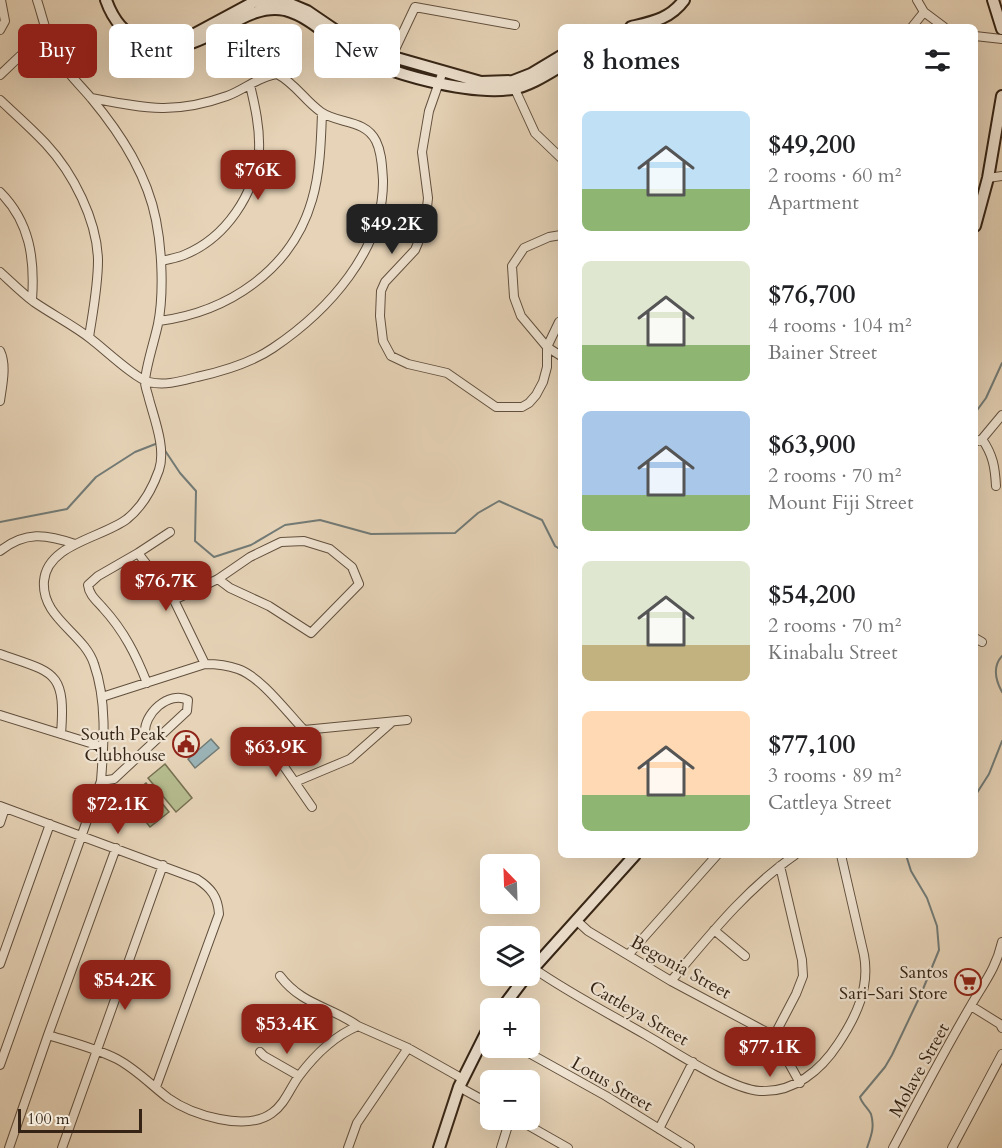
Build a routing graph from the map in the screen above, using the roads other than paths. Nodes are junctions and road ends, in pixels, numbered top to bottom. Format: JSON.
{"nodes":[{"id":1,"x":1,"y":0,"type":"edge"},
{"id":2,"x":37,"y":0,"type":"edge"},
{"id":3,"x":106,"y":0,"type":"edge"},
{"id":4,"x":113,"y":0,"type":"edge"},
{"id":5,"x":684,"y":0,"type":"edge"},
{"id":6,"x":917,"y":0,"type":"edge"},
{"id":7,"x":993,"y":0,"type":"edge"},
{"id":8,"x":924,"y":12,"type":"junction"},
{"id":9,"x":45,"y":24,"type":"edge"},
{"id":10,"x":314,"y":24,"type":"edge"},
{"id":11,"x":326,"y":24,"type":"edge"},
{"id":12,"x":643,"y":24,"type":"edge"},
{"id":13,"x":914,"y":24,"type":"edge"},
{"id":14,"x":940,"y":24,"type":"edge"},
{"id":15,"x":515,"y":25,"type":"dead end"},
{"id":16,"x":1002,"y":29,"type":"edge"},
{"id":17,"x":0,"y":30,"type":"edge"},
{"id":18,"x":978,"y":36,"type":"edge"},
{"id":19,"x":400,"y":39,"type":"edge"},
{"id":20,"x":1002,"y":39,"type":"edge"},
{"id":21,"x":18,"y":58,"type":"edge"},
{"id":22,"x":558,"y":58,"type":"edge"},
{"id":23,"x":400,"y":65,"type":"edge"},
{"id":24,"x":400,"y":67,"type":"edge"},
{"id":25,"x":558,"y":68,"type":"edge"},
{"id":26,"x":443,"y":71,"type":"junction"},
{"id":27,"x":0,"y":75,"type":"edge"},
{"id":28,"x":73,"y":78,"type":"edge"},
{"id":29,"x":440,"y":83,"type":"junction"},
{"id":30,"x":250,"y":85,"type":"junction"},
{"id":31,"x":513,"y":85,"type":"junction"},
{"id":32,"x":1002,"y":96,"type":"edge"},
{"id":33,"x":91,"y":98,"type":"junction"},
{"id":34,"x":0,"y":100,"type":"edge"},
{"id":35,"x":322,"y":113,"type":"junction"},
{"id":36,"x":558,"y":155,"type":"edge"},
{"id":37,"x":1002,"y":176,"type":"edge"},
{"id":38,"x":988,"y":178,"type":"junction"},
{"id":39,"x":0,"y":192,"type":"edge"},
{"id":40,"x":978,"y":215,"type":"edge"},
{"id":41,"x":558,"y":236,"type":"edge"},
{"id":42,"x":162,"y":261,"type":"junction"},
{"id":43,"x":0,"y":272,"type":"edge"},
{"id":44,"x":32,"y":300,"type":"junction"},
{"id":45,"x":159,"y":321,"type":"junction"},
{"id":46,"x":558,"y":324,"type":"edge"},
{"id":47,"x":88,"y":337,"type":"junction"},
{"id":48,"x":547,"y":347,"type":"junction"},
{"id":49,"x":0,"y":351,"type":"edge"},
{"id":50,"x":558,"y":354,"type":"edge"},
{"id":51,"x":145,"y":382,"type":"junction"},
{"id":52,"x":0,"y":401,"type":"edge"},
{"id":53,"x":1002,"y":415,"type":"edge"},
{"id":54,"x":979,"y":441,"type":"edge"},
{"id":55,"x":996,"y":486,"type":"dead end"},
{"id":56,"x":170,"y":532,"type":"dead end"},
{"id":57,"x":75,"y":544,"type":"junction"},
{"id":58,"x":0,"y":551,"type":"edge"},
{"id":59,"x":138,"y":553,"type":"junction"},
{"id":60,"x":218,"y":579,"type":"junction"},
{"id":61,"x":174,"y":600,"type":"junction"},
{"id":62,"x":0,"y":654,"type":"edge"},
{"id":63,"x":205,"y":664,"type":"junction"},
{"id":64,"x":147,"y":683,"type":"junction"},
{"id":65,"x":102,"y":697,"type":"junction"},
{"id":66,"x":0,"y":715,"type":"edge"},
{"id":67,"x":407,"y":720,"type":"dead end"},
{"id":68,"x":392,"y":722,"type":"junction"},
{"id":69,"x":304,"y":730,"type":"junction"},
{"id":70,"x":61,"y":734,"type":"junction"},
{"id":71,"x":258,"y":735,"type":"dead end"},
{"id":72,"x":153,"y":741,"type":"junction"},
{"id":73,"x":103,"y":747,"type":"junction"},
{"id":74,"x":276,"y":755,"type":"junction"},
{"id":75,"x":101,"y":781,"type":"junction"},
{"id":76,"x":295,"y":782,"type":"junction"},
{"id":77,"x":2,"y":807,"type":"edge"},
{"id":78,"x":312,"y":807,"type":"dead end"},
{"id":79,"x":0,"y":823,"type":"edge"},
{"id":80,"x":50,"y":824,"type":"junction"},
{"id":81,"x":81,"y":835,"type":"junction"},
{"id":82,"x":116,"y":848,"type":"junction"},
{"id":83,"x":632,"y":858,"type":"edge"},
{"id":84,"x":714,"y":858,"type":"edge"},
{"id":85,"x":791,"y":858,"type":"edge"},
{"id":86,"x":842,"y":858,"type":"edge"},
{"id":87,"x":163,"y":865,"type":"junction"},
{"id":88,"x":780,"y":866,"type":"junction"},
{"id":89,"x":576,"y":920,"type":"junction"},
{"id":90,"x":714,"y":930,"type":"junction"},
{"id":91,"x":1002,"y":942,"type":"edge"},
{"id":92,"x":629,"y":954,"type":"junction"},
{"id":93,"x":745,"y":956,"type":"dead end"},
{"id":94,"x":540,"y":961,"type":"edge"},
{"id":95,"x":0,"y":964,"type":"edge"},
{"id":96,"x":280,"y":976,"type":"dead end"},
{"id":97,"x":540,"y":978,"type":"edge"},
{"id":98,"x":671,"y":981,"type":"junction"},
{"id":99,"x":519,"y":986,"type":"edge"},
{"id":100,"x":510,"y":998,"type":"edge"},
{"id":101,"x":971,"y":1006,"type":"junction"},
{"id":102,"x":358,"y":1026,"type":"junction"},
{"id":103,"x":1002,"y":1028,"type":"edge"},
{"id":104,"x":48,"y":1035,"type":"junction"},
{"id":105,"x":774,"y":1036,"type":"junction"},
{"id":106,"x":480,"y":1046,"type":"edge"},
{"id":107,"x":408,"y":1048,"type":"junction"},
{"id":108,"x":97,"y":1050,"type":"junction"},
{"id":109,"x":260,"y":1052,"type":"dead end"},
{"id":110,"x":1002,"y":1054,"type":"edge"},
{"id":111,"x":538,"y":1058,"type":"edge"},
{"id":112,"x":693,"y":1062,"type":"junction"},
{"id":113,"x":0,"y":1065,"type":"edge"},
{"id":114,"x":299,"y":1076,"type":"junction"},
{"id":115,"x":461,"y":1083,"type":"junction"},
{"id":116,"x":800,"y":1083,"type":"junction"},
{"id":117,"x":156,"y":1087,"type":"junction"},
{"id":118,"x":480,"y":1097,"type":"edge"},
{"id":119,"x":659,"y":1129,"type":"junction"},
{"id":120,"x":507,"y":1130,"type":"edge"},
{"id":121,"x":533,"y":1130,"type":"edge"},
{"id":122,"x":555,"y":1145,"type":"edge"},
{"id":123,"x":9,"y":1148,"type":"edge"},
{"id":124,"x":62,"y":1148,"type":"edge"},
{"id":125,"x":348,"y":1148,"type":"edge"},
{"id":126,"x":440,"y":1148,"type":"edge"},
{"id":127,"x":501,"y":1148,"type":"edge"},
{"id":128,"x":568,"y":1148,"type":"edge"},
{"id":129,"x":690,"y":1148,"type":"edge"},
{"id":130,"x":893,"y":1148,"type":"edge"},
{"id":131,"x":952,"y":1148,"type":"edge"}],
"edges":[{"from":1,"to":17,"type":"street"},
{"from":2,"to":9,"type":"street"},
{"from":3,"to":10,"type":"street"},
{"from":4,"to":11,"type":"street"},
{"from":5,"to":12,"type":"street"},
{"from":6,"to":8,"type":"street"},
{"from":7,"to":16,"type":"street"},
{"from":8,"to":13,"type":"street"},
{"from":8,"to":14,"type":"street"},
{"from":15,"to":19,"type":"street"},
{"from":18,"to":20,"type":"street"},
{"from":21,"to":27,"type":"street"},
{"from":22,"to":31,"type":"street"},
{"from":23,"to":26,"type":"street"},
{"from":24,"to":29,"type":"street"},
{"from":25,"to":31,"type":"street"},
{"from":26,"to":29,"type":"street"},
{"from":26,"to":31,"type":"street"},
{"from":28,"to":33,"type":"street"},
{"from":29,"to":31,"type":"street"},
{"from":29,"to":48,"type":"street"},
{"from":30,"to":33,"type":"street"},
{"from":30,"to":35,"type":"street"},
{"from":30,"to":42,"type":"street"},
{"from":31,"to":36,"type":"street"},
{"from":32,"to":38,"type":"street"},
{"from":33,"to":42,"type":"street"},
{"from":34,"to":47,"type":"street"},
{"from":35,"to":45,"type":"street"},
{"from":35,"to":51,"type":"street"},
{"from":37,"to":38,"type":"street"},
{"from":38,"to":40,"type":"street"},
{"from":39,"to":44,"type":"street"},
{"from":41,"to":48,"type":"street"},
{"from":42,"to":45,"type":"street"},
{"from":43,"to":44,"type":"street"},
{"from":44,"to":47,"type":"street"},
{"from":45,"to":51,"type":"street"},
{"from":46,"to":48,"type":"street"},
{"from":47,"to":51,"type":"street"},
{"from":48,"to":50,"type":"street"},
{"from":49,"to":52,"type":"street"},
{"from":51,"to":57,"type":"street"},
{"from":53,"to":54,"type":"street"},
{"from":54,"to":55,"type":"street"},
{"from":56,"to":59,"type":"street"},
{"from":57,"to":58,"type":"street"},
{"from":57,"to":65,"type":"street"},
{"from":59,"to":61,"type":"street"},
{"from":59,"to":64,"type":"street"},
{"from":60,"to":60,"type":"street"},
{"from":60,"to":61,"type":"street"},
{"from":61,"to":63,"type":"street"},
{"from":62,"to":70,"type":"street"},
{"from":63,"to":64,"type":"street"},
{"from":63,"to":69,"type":"street"},
{"from":64,"to":65,"type":"street"},
{"from":65,"to":73,"type":"street"},
{"from":66,"to":70,"type":"street"},
{"from":67,"to":68,"type":"street"},
{"from":68,"to":69,"type":"street"},
{"from":68,"to":76,"type":"street"},
{"from":69,"to":74,"type":"street"},
{"from":70,"to":73,"type":"street"},
{"from":71,"to":74,"type":"street"},
{"from":72,"to":72,"type":"street"},
{"from":72,"to":75,"type":"street"},
{"from":73,"to":75,"type":"street"},
{"from":74,"to":76,"type":"street"},
{"from":75,"to":81,"type":"street"},
{"from":76,"to":78,"type":"street"},
{"from":77,"to":79,"type":"street"},
{"from":77,"to":80,"type":"street"},
{"from":80,"to":81,"type":"street"},
{"from":80,"to":95,"type":"street"},
{"from":81,"to":82,"type":"street"},
{"from":81,"to":113,"type":"street"},
{"from":82,"to":87,"type":"street"},
{"from":82,"to":104,"type":"street"},
{"from":83,"to":89,"type":"street"},
{"from":84,"to":92,"type":"street"},
{"from":85,"to":88,"type":"street"},
{"from":86,"to":116,"type":"street","name":"Cattleya Street"},
{"from":87,"to":108,"type":"street"},
{"from":87,"to":117,"type":"street"},
{"from":88,"to":90,"type":"street"},
{"from":88,"to":105,"type":"street"},
{"from":89,"to":92,"type":"street","name":"Begonia Street"},
{"from":89,"to":94,"type":"street"},
{"from":90,"to":93,"type":"street"},
{"from":90,"to":98,"type":"street"},
{"from":91,"to":101,"type":"street","name":"Molave Street"},
{"from":92,"to":98,"type":"street","name":"Begonia Street"},
{"from":96,"to":102,"type":"street"},
{"from":97,"to":112,"type":"street","name":"Cattleya Street"},
{"from":98,"to":105,"type":"street","name":"Begonia Street"},
{"from":99,"to":100,"type":"street"},
{"from":101,"to":103,"type":"street"},
{"from":101,"to":130,"type":"street","name":"Molave Street"},
{"from":102,"to":107,"type":"street"},
{"from":102,"to":114,"type":"street"},
{"from":104,"to":108,"type":"street"},
{"from":104,"to":123,"type":"street"},
{"from":105,"to":116,"type":"street"},
{"from":106,"to":115,"type":"street"},
{"from":107,"to":115,"type":"street"},
{"from":107,"to":125,"type":"street"},
{"from":108,"to":117,"type":"street"},
{"from":108,"to":124,"type":"street"},
{"from":109,"to":114,"type":"street"},
{"from":110,"to":131,"type":"street"},
{"from":111,"to":119,"type":"street","name":"Lotus Street"},
{"from":112,"to":116,"type":"street","name":"Cattleya Street"},
{"from":112,"to":119,"type":"street"},
{"from":114,"to":117,"type":"street"},
{"from":115,"to":118,"type":"street"},
{"from":115,"to":126,"type":"street"},
{"from":119,"to":129,"type":"street","name":"Lotus Street"},
{"from":120,"to":127,"type":"street"},
{"from":121,"to":122,"type":"street"},
{"from":122,"to":128,"type":"street"}]}
